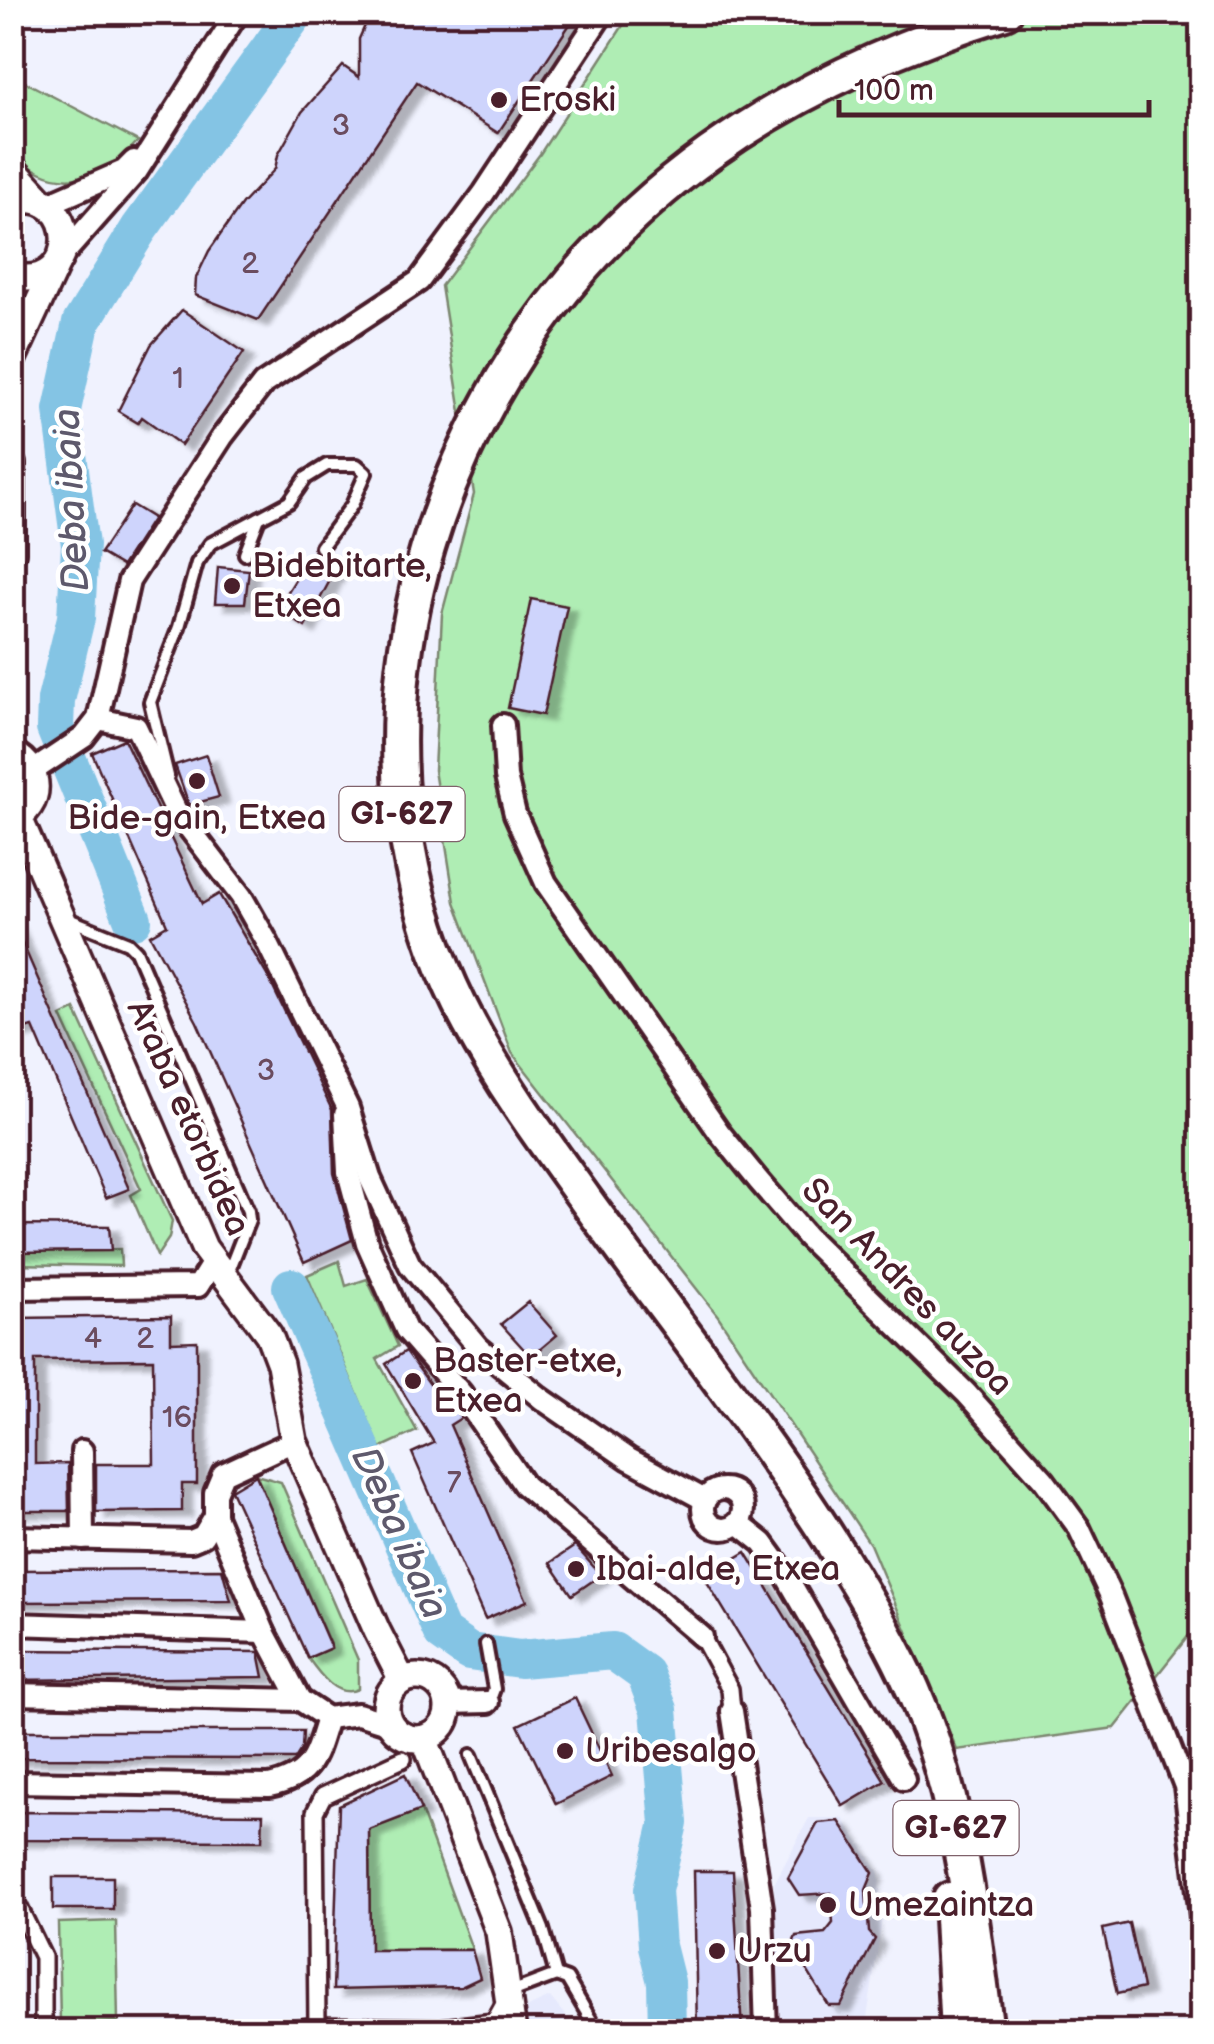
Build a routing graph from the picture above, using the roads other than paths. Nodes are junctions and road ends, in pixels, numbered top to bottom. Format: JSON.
{"nodes":[{"id":1,"x":238,"y":12,"type":"edge"},
{"id":2,"x":603,"y":12,"type":"edge"},
{"id":3,"x":1004,"y":12,"type":"edge"},
{"id":4,"x":156,"y":138,"type":"junction"},
{"id":5,"x":12,"y":168,"type":"edge"},
{"id":6,"x":12,"y":202,"type":"edge"},
{"id":7,"x":45,"y":204,"type":"junction"},
{"id":8,"x":59,"y":260,"type":"junction"},
{"id":9,"x":12,"y":276,"type":"edge"},
{"id":10,"x":12,"y":360,"type":"edge"},
{"id":11,"x":12,"y":464,"type":"edge"},
{"id":12,"x":259,"y":518,"type":"junction"},
{"id":13,"x":322,"y":547,"type":"dead end"},
{"id":14,"x":12,"y":552,"type":"edge"},
{"id":15,"x":245,"y":554,"type":"dead end"},
{"id":16,"x":98,"y":718,"type":"junction"},
{"id":17,"x":502,"y":725,"type":"dead end"},
{"id":18,"x":12,"y":753,"type":"edge"},
{"id":19,"x":38,"y":768,"type":"junction"},
{"id":20,"x":176,"y":811,"type":"junction"},
{"id":21,"x":16,"y":820,"type":"edge"},
{"id":22,"x":58,"y":915,"type":"junction"},
{"id":23,"x":348,"y":1108,"type":"junction"},
{"id":24,"x":220,"y":1269,"type":"junction"},
{"id":25,"x":12,"y":1288,"type":"edge"},
{"id":26,"x":294,"y":1441,"type":"junction"},
{"id":27,"x":82,"y":1451,"type":"dead end"},
{"id":28,"x":704,"y":1500,"type":"junction"},
{"id":29,"x":215,"y":1516,"type":"junction"},
{"id":30,"x":738,"y":1523,"type":"junction"},
{"id":31,"x":12,"y":1537,"type":"edge"},
{"id":32,"x":83,"y":1539,"type":"junction"},
{"id":33,"x":12,"y":1624,"type":"edge"},
{"id":34,"x":264,"y":1632,"type":"junction"},
{"id":35,"x":702,"y":1638,"type":"joint"},
{"id":36,"x":486,"y":1644,"type":"dead end"},
{"id":37,"x":402,"y":1680,"type":"junction"},
{"id":38,"x":12,"y":1694,"type":"edge"},
{"id":39,"x":300,"y":1700,"type":"junction"},
{"id":40,"x":488,"y":1702,"type":"joint"},
{"id":41,"x":448,"y":1704,"type":"junction"},
{"id":42,"x":732,"y":1711,"type":"joint"},
{"id":43,"x":327,"y":1718,"type":"junction"},
{"id":44,"x":390,"y":1724,"type":"junction"},
{"id":45,"x":424,"y":1738,"type":"junction"},
{"id":46,"x":471,"y":1755,"type":"dead end"},
{"id":47,"x":938,"y":1755,"type":"junction"},
{"id":48,"x":403,"y":1759,"type":"dead end"},
{"id":49,"x":904,"y":1779,"type":"dead end"},
{"id":50,"x":12,"y":1782,"type":"edge"},
{"id":51,"x":12,"y":1893,"type":"edge"},
{"id":52,"x":970,"y":1903,"type":"junction"},
{"id":53,"x":1202,"y":1924,"type":"edge"},
{"id":54,"x":556,"y":1975,"type":"junction"},
{"id":55,"x":510,"y":1993,"type":"junction"},
{"id":56,"x":316,"y":2026,"type":"junction"},
{"id":57,"x":43,"y":2032,"type":"edge"},
{"id":58,"x":274,"y":2032,"type":"edge"},
{"id":59,"x":513,"y":2032,"type":"edge"},
{"id":60,"x":598,"y":2032,"type":"edge"},
{"id":61,"x":766,"y":2032,"type":"edge"},
{"id":62,"x":957,"y":2032,"type":"edge"},
{"id":63,"x":987,"y":2032,"type":"edge"},
{"id":64,"x":1006,"y":2032,"type":"edge"}],
"edges":[{"from":1,"to":4,"type":"street"},
{"from":2,"to":16,"type":"street"},
{"from":3,"to":47,"type":"main road","number":"GI-627"},
{"from":4,"to":7,"type":"street"},
{"from":4,"to":8,"type":"street"},
{"from":5,"to":7,"type":"street"},
{"from":6,"to":7,"type":"street"},
{"from":7,"to":8,"type":"street"},
{"from":8,"to":9,"type":"street"},
{"from":8,"to":10,"type":"street"},
{"from":11,"to":14,"type":"street"},
{"from":12,"to":13,"type":"lane"},
{"from":12,"to":15,"type":"lane"},
{"from":12,"to":20,"type":"lane"},
{"from":16,"to":19,"type":"street"},
{"from":16,"to":20,"type":"street"},
{"from":17,"to":53,"type":"street","name":"San Andres auzoa"},
{"from":18,"to":19,"type":"street"},
{"from":19,"to":21,"type":"street"},
{"from":20,"to":23,"type":"street"},
{"from":21,"to":22,"type":"street","name":"Araba etorbidea"},
{"from":22,"to":24,"type":"street","name":"Araba etorbidea"},
{"from":22,"to":24,"type":"lane"},
{"from":23,"to":28,"type":"street"},
{"from":23,"to":35,"type":"street"},
{"from":24,"to":25,"type":"street"},
{"from":24,"to":26,"type":"street","name":"Araba etorbidea"},
{"from":26,"to":29,"type":"street"},
{"from":26,"to":37,"type":"street","name":"Araba etorbidea"},
{"from":27,"to":32,"type":"street"},
{"from":28,"to":30,"type":"street"},
{"from":28,"to":30,"type":"street"},
{"from":29,"to":32,"type":"street"},
{"from":29,"to":34,"type":"street"},
{"from":30,"to":49,"type":"street"},
{"from":31,"to":32,"type":"street"},
{"from":33,"to":34,"type":"street"},
{"from":34,"to":39,"type":"street"},
{"from":35,"to":42,"type":"street"},
{"from":36,"to":40,"type":"lane"},
{"from":37,"to":41,"type":"street"},
{"from":37,"to":44,"type":"street"},
{"from":38,"to":39,"type":"street"},
{"from":39,"to":43,"type":"street"},
{"from":40,"to":41,"type":"street"},
{"from":41,"to":45,"type":"street"},
{"from":42,"to":61,"type":"street"},
{"from":43,"to":44,"type":"street"},
{"from":43,"to":50,"type":"street"},
{"from":44,"to":45,"type":"street"},
{"from":45,"to":55,"type":"street"},
{"from":46,"to":54,"type":"lane"},
{"from":47,"to":52,"type":"main road","number":"GI-627"},
{"from":47,"to":62,"type":"main road"},
{"from":48,"to":56,"type":"street"},
{"from":51,"to":57,"type":"street"},
{"from":52,"to":63,"type":"main road","number":"GI-627"},
{"from":52,"to":64,"type":"main road"},
{"from":54,"to":55,"type":"lane"},
{"from":54,"to":60,"type":"lane"},
{"from":55,"to":56,"type":"street"},
{"from":55,"to":59,"type":"street"},
{"from":56,"to":58,"type":"street"}]}
